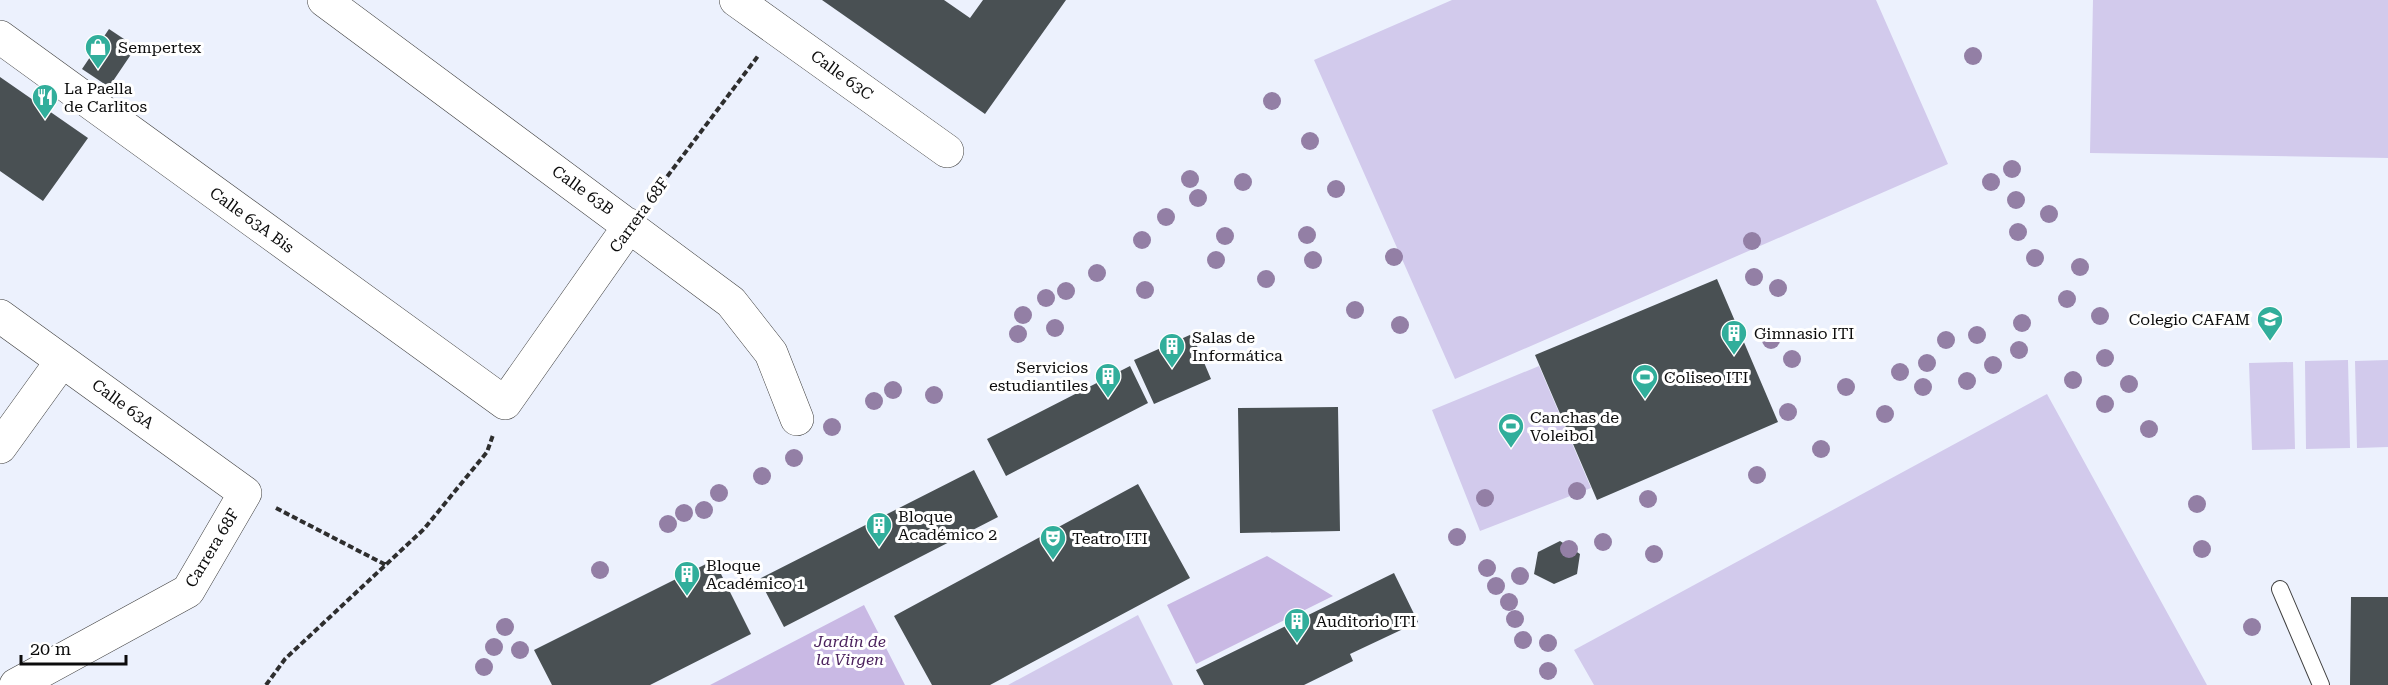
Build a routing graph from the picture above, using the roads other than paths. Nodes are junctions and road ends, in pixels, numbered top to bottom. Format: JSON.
{"nodes":[{"id":1,"x":324,"y":0,"type":"edge"},
{"id":2,"x":736,"y":0,"type":"edge"},
{"id":3,"x":0,"y":37,"type":"edge"},
{"id":4,"x":947,"y":150,"type":"dead end"},
{"id":5,"x":630,"y":225,"type":"junction"},
{"id":6,"x":0,"y":316,"type":"edge"},
{"id":7,"x":62,"y":361,"type":"junction"},
{"id":8,"x":505,"y":403,"type":"joint"},
{"id":9,"x":797,"y":419,"type":"dead end"},
{"id":10,"x":0,"y":447,"type":"edge"},
{"id":11,"x":246,"y":493,"type":"joint"},
{"id":12,"x":2280,"y":589,"type":"dead end"},
{"id":13,"x":16,"y":685,"type":"edge"},
{"id":14,"x":2321,"y":685,"type":"edge"}],
"edges":[{"from":1,"to":5,"type":"street","name":"Calle 63B"},
{"from":2,"to":4,"type":"street","name":"Calle 63C"},
{"from":3,"to":8,"type":"street","name":"Calle 63A Bis"},
{"from":5,"to":8,"type":"street","name":"Carrera 68F"},
{"from":5,"to":9,"type":"street","name":"Calle 63B"},
{"from":6,"to":7,"type":"street","name":"Calle 63A"},
{"from":7,"to":10,"type":"street"},
{"from":7,"to":11,"type":"street","name":"Calle 63A"},
{"from":11,"to":13,"type":"street","name":"Carrera 68F"},
{"from":12,"to":14,"type":"lane"}]}
